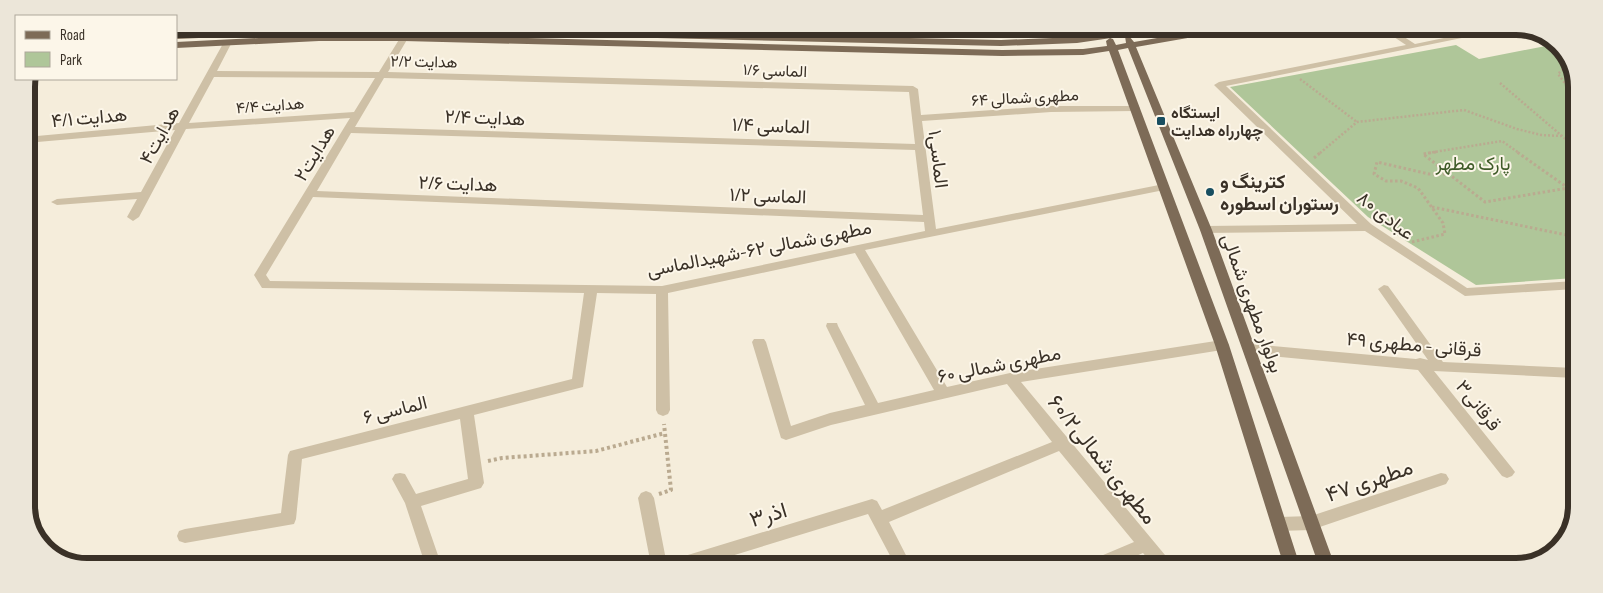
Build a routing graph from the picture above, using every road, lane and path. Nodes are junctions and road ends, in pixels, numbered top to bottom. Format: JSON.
{"nodes":[{"id":1,"x":198,"y":35,"type":"edge"},
{"id":2,"x":681,"y":35,"type":"edge"},
{"id":3,"x":909,"y":35,"type":"edge"},
{"id":4,"x":1141,"y":35,"type":"edge"},
{"id":5,"x":1396,"y":35,"type":"edge"},
{"id":6,"x":1471,"y":35,"type":"edge"},
{"id":7,"x":178,"y":36,"type":"edge"},
{"id":8,"x":1127,"y":36,"type":"edge"},
{"id":9,"x":404,"y":38,"type":"junction"},
{"id":10,"x":1108,"y":38,"type":"edge"},
{"id":11,"x":896,"y":40,"type":"junction"},
{"id":12,"x":228,"y":42,"type":"junction"},
{"id":13,"x":178,"y":45,"type":"edge"},
{"id":14,"x":1413,"y":46,"type":"junction"},
{"id":15,"x":1565,"y":69,"type":"edge"},
{"id":16,"x":1290,"y":71,"type":"junction"},
{"id":17,"x":211,"y":74,"type":"junction"},
{"id":18,"x":382,"y":75,"type":"junction"},
{"id":19,"x":636,"y":82,"type":"joint"},
{"id":20,"x":1500,"y":83,"type":"dead end"},
{"id":21,"x":1568,"y":84,"type":"edge"},
{"id":22,"x":913,"y":89,"type":"joint"},
{"id":23,"x":1135,"y":108,"type":"junction"},
{"id":24,"x":358,"y":115,"type":"junction"},
{"id":25,"x":916,"y":118,"type":"junction"},
{"id":26,"x":1357,"y":122,"type":"junction"},
{"id":27,"x":184,"y":126,"type":"junction"},
{"id":28,"x":349,"y":130,"type":"junction"},
{"id":29,"x":1561,"y":136,"type":"junction"},
{"id":30,"x":620,"y":138,"type":"joint"},
{"id":31,"x":35,"y":139,"type":"edge"},
{"id":32,"x":1568,"y":142,"type":"edge"},
{"id":33,"x":920,"y":148,"type":"junction"},
{"id":34,"x":1304,"y":166,"type":"junction"},
{"id":35,"x":1449,"y":174,"type":"junction"},
{"id":36,"x":1164,"y":187,"type":"junction"},
{"id":37,"x":310,"y":194,"type":"junction"},
{"id":38,"x":145,"y":195,"type":"junction"},
{"id":39,"x":57,"y":202,"type":"dead end"},
{"id":40,"x":605,"y":206,"type":"joint"},
{"id":41,"x":1432,"y":207,"type":"junction"},
{"id":42,"x":133,"y":217,"type":"dead end"},
{"id":43,"x":929,"y":219,"type":"junction"},
{"id":44,"x":1367,"y":227,"type":"junction"},
{"id":45,"x":1206,"y":230,"type":"junction"},
{"id":46,"x":930,"y":233,"type":"junction"},
{"id":47,"x":1568,"y":235,"type":"edge"},
{"id":48,"x":1396,"y":246,"type":"junction"},
{"id":49,"x":858,"y":248,"type":"junction"},
{"id":50,"x":266,"y":285,"type":"joint"},
{"id":51,"x":1568,"y":286,"type":"edge"},
{"id":52,"x":591,"y":289,"type":"junction"},
{"id":53,"x":1384,"y":289,"type":"dead end"},
{"id":54,"x":662,"y":290,"type":"junction"},
{"id":55,"x":832,"y":326,"type":"dead end"},
{"id":56,"x":759,"y":342,"type":"dead end"},
{"id":57,"x":1222,"y":345,"type":"junction"},
{"id":58,"x":1250,"y":348,"type":"junction"},
{"id":59,"x":1420,"y":364,"type":"junction"},
{"id":60,"x":1439,"y":366,"type":"junction"},
{"id":61,"x":1568,"y":373,"type":"edge"},
{"id":62,"x":1010,"y":378,"type":"junction"},
{"id":63,"x":943,"y":393,"type":"junction"},
{"id":64,"x":874,"y":409,"type":"junction"},
{"id":65,"x":663,"y":410,"type":"dead end"},
{"id":66,"x":466,"y":412,"type":"junction"},
{"id":67,"x":1062,"y":444,"type":"junction"},
{"id":68,"x":473,"y":464,"type":"junction"},
{"id":69,"x":1507,"y":472,"type":"dead end"},
{"id":70,"x":400,"y":479,"type":"dead end"},
{"id":71,"x":1441,"y":479,"type":"dead end"},
{"id":72,"x":646,"y":498,"type":"joint"},
{"id":73,"x":412,"y":502,"type":"junction"},
{"id":74,"x":876,"y":513,"type":"junction"},
{"id":75,"x":1310,"y":523,"type":"junction"},
{"id":76,"x":1279,"y":524,"type":"junction"},
{"id":77,"x":185,"y":536,"type":"dead end"},
{"id":78,"x":1146,"y":544,"type":"junction"},
{"id":79,"x":431,"y":558,"type":"edge"},
{"id":80,"x":658,"y":558,"type":"edge"},
{"id":81,"x":705,"y":558,"type":"edge"},
{"id":82,"x":899,"y":558,"type":"edge"},
{"id":83,"x":1114,"y":558,"type":"edge"},
{"id":84,"x":1157,"y":558,"type":"edge"},
{"id":85,"x":1290,"y":558,"type":"edge"},
{"id":86,"x":1324,"y":558,"type":"edge"}],
"edges":[{"from":1,"to":7,"type":"main road"},
{"from":2,"to":11,"type":"main road"},
{"from":3,"to":11,"type":"street"},
{"from":4,"to":8,"type":"main road"},
{"from":5,"to":14,"type":"street"},
{"from":6,"to":14,"type":"street","name":"عبادی ۸۰"},
{"from":8,"to":10,"type":"main road"},
{"from":8,"to":10,"type":"main road"},
{"from":8,"to":45,"type":"main road","name":"بولوار مطهری شمالی"},
{"from":9,"to":10,"type":"main road"},
{"from":9,"to":12,"type":"main road"},
{"from":9,"to":18,"type":"street","name":"هدایت۲"},
{"from":10,"to":11,"type":"main road"},
{"from":10,"to":23,"type":"main road"},
{"from":12,"to":13,"type":"main road"},
{"from":12,"to":17,"type":"street","name":"هدایت۴"},
{"from":14,"to":16,"type":"street","name":"عبادی ۸۰"},
{"from":15,"to":21,"type":"path"},
{"from":16,"to":26,"type":"path"},
{"from":16,"to":34,"type":"street","name":"عبادی ۸۰"},
{"from":17,"to":18,"type":"street","name":"هدایت ۲/۲"},
{"from":17,"to":27,"type":"street","name":"هدایت۴"},
{"from":18,"to":19,"type":"street","name":"هدایت ۲/۲"},
{"from":18,"to":24,"type":"street","name":"هدایت۲"},
{"from":19,"to":22,"type":"street","name":"الماسی ۱/۶"},
{"from":20,"to":29,"type":"path"},
{"from":22,"to":25,"type":"street","name":"الماسی۱"},
{"from":23,"to":25,"type":"street","name":"مطهری شمالی ۶۴"},
{"from":23,"to":36,"type":"main road"},
{"from":24,"to":27,"type":"street","name":"هدایت ۴/۴"},
{"from":24,"to":28,"type":"street","name":"هدایت۲"},
{"from":25,"to":33,"type":"street","name":"الماسی۱"},
{"from":26,"to":29,"type":"path"},
{"from":26,"to":34,"type":"path"},
{"from":27,"to":31,"type":"street","name":"هدایت ۴/۱"},
{"from":27,"to":38,"type":"street","name":"هدایت۴"},
{"from":28,"to":30,"type":"street","name":"هدایت ۲/۴"},
{"from":28,"to":37,"type":"street","name":"هدایت۲"},
{"from":29,"to":32,"type":"path"},
{"from":30,"to":33,"type":"street","name":"الماسی ۱/۴"},
{"from":33,"to":43,"type":"street","name":"الماسی۱"},
{"from":34,"to":44,"type":"street","name":"عبادی ۸۰"},
{"from":35,"to":35,"type":"path"},
{"from":35,"to":41,"type":"path"},
{"from":36,"to":46,"type":"street","name":"مطهری شمالی ۶۲-شهیدالماسی"},
{"from":36,"to":57,"type":"main road"},
{"from":37,"to":40,"type":"street","name":"هدایت ۲/۶"},
{"from":37,"to":50,"type":"street","name":"هدایت۲"},
{"from":38,"to":39,"type":"street"},
{"from":38,"to":42,"type":"street","name":"هدایت۴"},
{"from":40,"to":43,"type":"street","name":"الماسی ۱/۲"},
{"from":41,"to":47,"type":"path"},
{"from":41,"to":48,"type":"path"},
{"from":43,"to":46,"type":"street","name":"الماسی۱"},
{"from":44,"to":45,"type":"street"},
{"from":44,"to":48,"type":"street","name":"عبادی ۸۰"},
{"from":45,"to":58,"type":"main road","name":"بولوار مطهری شمالی"},
{"from":46,"to":49,"type":"street","name":"مطهری شمالی ۶۲-شهیدالماسی"},
{"from":48,"to":51,"type":"street","name":"عبادی ۸۰"},
{"from":49,"to":54,"type":"street","name":"مطهری شمالی ۶۲-شهیدالماسی"},
{"from":49,"to":63,"type":"street"},
{"from":50,"to":52,"type":"street","name":"مطهری شمالی ۶۲-شهیدالماسی"},
{"from":52,"to":54,"type":"street","name":"مطهری شمالی ۶۲-شهیدالماسی"},
{"from":52,"to":66,"type":"street","name":"الماسی ۶"},
{"from":53,"to":60,"type":"street"},
{"from":54,"to":65,"type":"street"},
{"from":55,"to":64,"type":"street"},
{"from":56,"to":64,"type":"street","name":"مطهری شمالی ۶۰"},
{"from":57,"to":62,"type":"street","name":"مطهری شمالی ۶۰"},
{"from":57,"to":76,"type":"main road"},
{"from":58,"to":59,"type":"street","name":"قرقانی - مطهری ۴۹"},
{"from":58,"to":75,"type":"main road","name":"بولوار مطهری شمالی"},
{"from":59,"to":60,"type":"street","name":"قرقانی - مطهری ۴۹"},
{"from":59,"to":69,"type":"street","name":"قرقانی۳"},
{"from":60,"to":61,"type":"street","name":"قرقانی - مطهری ۴۹"},
{"from":62,"to":63,"type":"street","name":"مطهری شمالی ۶۰"},
{"from":62,"to":67,"type":"street","name":"مطهری شمالی۶۰/۲"},
{"from":63,"to":64,"type":"street","name":"مطهری شمالی ۶۰"},
{"from":66,"to":68,"type":"street"},
{"from":66,"to":77,"type":"street","name":"الماسی ۶"},
{"from":67,"to":74,"type":"street","name":"اذر۳"},
{"from":67,"to":78,"type":"street","name":"مطهری شمالی۶۰/۲"},
{"from":68,"to":72,"type":"path"},
{"from":68,"to":73,"type":"street"},
{"from":70,"to":73,"type":"street"},
{"from":71,"to":75,"type":"street","name":"مطهری ۴۷"},
{"from":72,"to":80,"type":"street"},
{"from":73,"to":79,"type":"street"},
{"from":74,"to":81,"type":"street","name":"اذر۳"},
{"from":74,"to":82,"type":"street"},
{"from":75,"to":76,"type":"street","name":"مطهری ۴۷"},
{"from":75,"to":86,"type":"main road","name":"بولوار مطهری شمالی"},
{"from":76,"to":85,"type":"main road"},
{"from":78,"to":83,"type":"street"},
{"from":78,"to":84,"type":"street","name":"مطهری شمالی۶۰/۲"}]}
